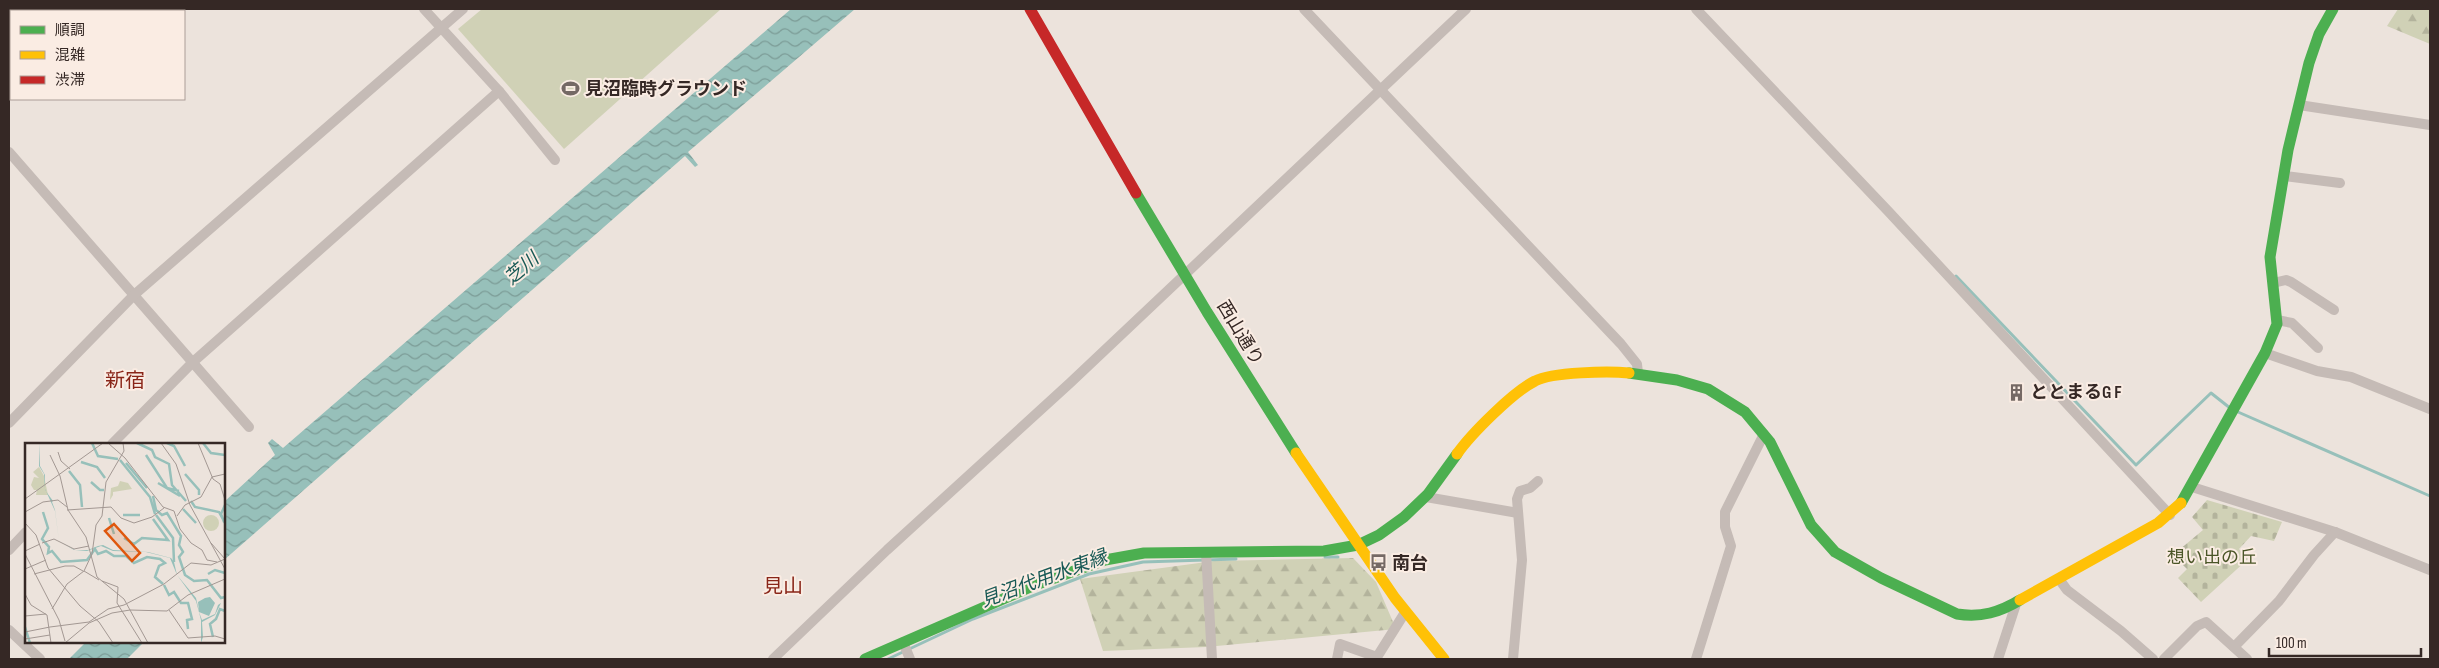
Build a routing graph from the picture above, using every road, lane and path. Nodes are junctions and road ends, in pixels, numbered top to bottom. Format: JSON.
{"nodes":[{"id":1,"x":424,"y":9,"type":"edge"},
{"id":2,"x":463,"y":9,"type":"edge"},
{"id":3,"x":1030,"y":9,"type":"edge"},
{"id":4,"x":1304,"y":9,"type":"edge"},
{"id":5,"x":1466,"y":9,"type":"edge"},
{"id":6,"x":1696,"y":9,"type":"edge"},
{"id":7,"x":2333,"y":9,"type":"edge"},
{"id":8,"x":441,"y":28,"type":"junction"},
{"id":9,"x":1380,"y":90,"type":"junction"},
{"id":10,"x":499,"y":92,"type":"junction"},
{"id":11,"x":2299,"y":105,"type":"junction"},
{"id":12,"x":2430,"y":125,"type":"edge"},
{"id":13,"x":9,"y":152,"type":"edge"},
{"id":14,"x":555,"y":160,"type":"dead end"},
{"id":15,"x":2285,"y":176,"type":"junction"},
{"id":16,"x":2340,"y":183,"type":"dead end"},
{"id":17,"x":1184,"y":275,"type":"junction"},
{"id":18,"x":2273,"y":283,"type":"junction"},
{"id":19,"x":134,"y":295,"type":"junction"},
{"id":20,"x":2334,"y":310,"type":"dead end"},
{"id":21,"x":2277,"y":320,"type":"junction"},
{"id":22,"x":2318,"y":348,"type":"dead end"},
{"id":23,"x":2265,"y":353,"type":"junction"},
{"id":24,"x":193,"y":362,"type":"junction"},
{"id":25,"x":1638,"y":373,"type":"junction"},
{"id":26,"x":2430,"y":409,"type":"edge"},
{"id":27,"x":9,"y":423,"type":"edge"},
{"id":28,"x":248,"y":426,"type":"dead end"},
{"id":29,"x":1764,"y":434,"type":"junction"},
{"id":30,"x":113,"y":443,"type":"edge"},
{"id":31,"x":1538,"y":481,"type":"dead end"},
{"id":32,"x":2192,"y":488,"type":"junction"},
{"id":33,"x":1426,"y":497,"type":"junction"},
{"id":34,"x":1518,"y":513,"type":"junction"},
{"id":35,"x":2170,"y":515,"type":"junction"},
{"id":36,"x":2335,"y":532,"type":"junction"},
{"id":37,"x":25,"y":533,"type":"edge"},
{"id":38,"x":1358,"y":545,"type":"junction"},
{"id":39,"x":9,"y":550,"type":"edge"},
{"id":40,"x":1206,"y":552,"type":"junction"},
{"id":41,"x":2430,"y":570,"type":"edge"},
{"id":42,"x":2059,"y":579,"type":"junction"},
{"id":43,"x":2017,"y":601,"type":"junction"},
{"id":44,"x":1404,"y":614,"type":"junction"},
{"id":45,"x":9,"y":630,"type":"edge"},
{"id":46,"x":903,"y":642,"type":"junction"},
{"id":47,"x":2234,"y":647,"type":"junction"},
{"id":48,"x":40,"y":659,"type":"edge"},
{"id":49,"x":773,"y":659,"type":"edge"},
{"id":50,"x":866,"y":659,"type":"edge"},
{"id":51,"x":910,"y":659,"type":"edge"},
{"id":52,"x":1212,"y":659,"type":"edge"},
{"id":53,"x":1337,"y":659,"type":"edge"},
{"id":54,"x":1444,"y":659,"type":"edge"},
{"id":55,"x":1513,"y":659,"type":"edge"},
{"id":56,"x":1696,"y":659,"type":"edge"},
{"id":57,"x":1998,"y":659,"type":"edge"},
{"id":58,"x":2153,"y":659,"type":"edge"},
{"id":59,"x":2164,"y":659,"type":"edge"},
{"id":60,"x":2247,"y":659,"type":"edge"}],
"edges":[{"from":1,"to":8,"type":"street"},
{"from":2,"to":8,"type":"street"},
{"from":3,"to":17,"type":"street","name":"西山通り"},
{"from":4,"to":9,"type":"street"},
{"from":5,"to":9,"type":"street"},
{"from":6,"to":35,"type":"street"},
{"from":7,"to":11,"type":"street"},
{"from":8,"to":10,"type":"street"},
{"from":8,"to":19,"type":"street"},
{"from":9,"to":17,"type":"street"},
{"from":9,"to":25,"type":"street"},
{"from":10,"to":14,"type":"street"},
{"from":10,"to":24,"type":"street"},
{"from":11,"to":12,"type":"street"},
{"from":11,"to":15,"type":"street"},
{"from":13,"to":19,"type":"street"},
{"from":15,"to":16,"type":"street"},
{"from":15,"to":18,"type":"street"},
{"from":17,"to":38,"type":"street","name":"西山通り"},
{"from":17,"to":49,"type":"street"},
{"from":18,"to":20,"type":"street"},
{"from":18,"to":21,"type":"street"},
{"from":19,"to":24,"type":"street"},
{"from":19,"to":27,"type":"street"},
{"from":21,"to":22,"type":"street"},
{"from":21,"to":23,"type":"street"},
{"from":23,"to":26,"type":"street"},
{"from":23,"to":32,"type":"street"},
{"from":24,"to":28,"type":"street"},
{"from":24,"to":30,"type":"street"},
{"from":25,"to":29,"type":"street"},
{"from":25,"to":33,"type":"street"},
{"from":29,"to":43,"type":"street"},
{"from":29,"to":56,"type":"street"},
{"from":31,"to":34,"type":"street"},
{"from":32,"to":35,"type":"street"},
{"from":32,"to":36,"type":"street"},
{"from":33,"to":34,"type":"street"},
{"from":33,"to":38,"type":"street"},
{"from":34,"to":55,"type":"street"},
{"from":35,"to":42,"type":"street"},
{"from":36,"to":41,"type":"street"},
{"from":36,"to":47,"type":"street"},
{"from":37,"to":39,"type":"street"},
{"from":38,"to":40,"type":"street"},
{"from":38,"to":44,"type":"street","name":"西山通り"},
{"from":40,"to":46,"type":"street"},
{"from":40,"to":52,"type":"street"},
{"from":42,"to":43,"type":"street"},
{"from":42,"to":58,"type":"street"},
{"from":43,"to":57,"type":"street"},
{"from":44,"to":53,"type":"street"},
{"from":44,"to":54,"type":"street","name":"西山通り"},
{"from":45,"to":48,"type":"street"},
{"from":46,"to":50,"type":"street"},
{"from":46,"to":51,"type":"street"},
{"from":47,"to":59,"type":"street"},
{"from":47,"to":60,"type":"street"}]}
